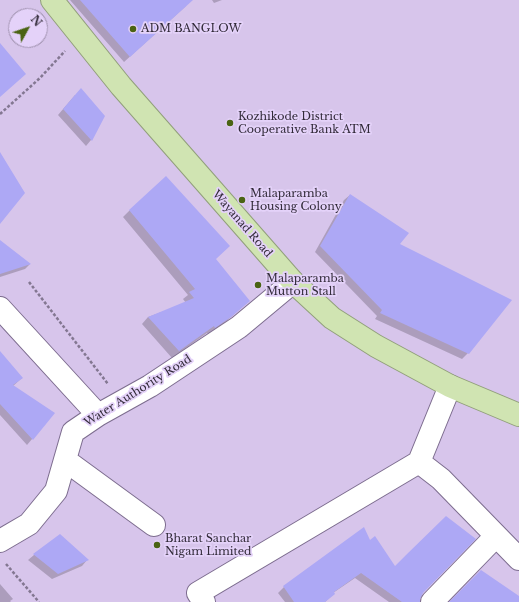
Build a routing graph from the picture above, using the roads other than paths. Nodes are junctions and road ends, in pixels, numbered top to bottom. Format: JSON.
{"nodes":[{"id":1,"x":52,"y":0,"type":"edge"},
{"id":2,"x":293,"y":282,"type":"junction"},
{"id":3,"x":0,"y":308,"type":"edge"},
{"id":4,"x":450,"y":386,"type":"junction"},
{"id":5,"x":98,"y":415,"type":"junction"},
{"id":6,"x":519,"y":415,"type":"edge"},
{"id":7,"x":65,"y":460,"type":"junction"},
{"id":8,"x":419,"y":462,"type":"junction"},
{"id":9,"x":154,"y":525,"type":"dead end"},
{"id":10,"x":496,"y":536,"type":"junction"},
{"id":11,"x":0,"y":541,"type":"edge"},
{"id":12,"x":519,"y":559,"type":"edge"},
{"id":13,"x":204,"y":602,"type":"edge"},
{"id":14,"x":432,"y":602,"type":"edge"}],
"edges":[{"from":1,"to":2,"type":"highway","name":"Wayanad Road"},
{"from":2,"to":4,"type":"highway","name":"Wayanad Road"},
{"from":2,"to":5,"type":"street","name":"Water Authority Road"},
{"from":3,"to":5,"type":"street"},
{"from":4,"to":6,"type":"highway","name":"Wayanad Road"},
{"from":4,"to":8,"type":"street"},
{"from":5,"to":7,"type":"street","name":"Water Authority Road"},
{"from":7,"to":9,"type":"street"},
{"from":7,"to":11,"type":"street","name":"Water Authority Road"},
{"from":8,"to":10,"type":"street"},
{"from":8,"to":13,"type":"street"},
{"from":10,"to":12,"type":"street"},
{"from":10,"to":14,"type":"street"}]}
